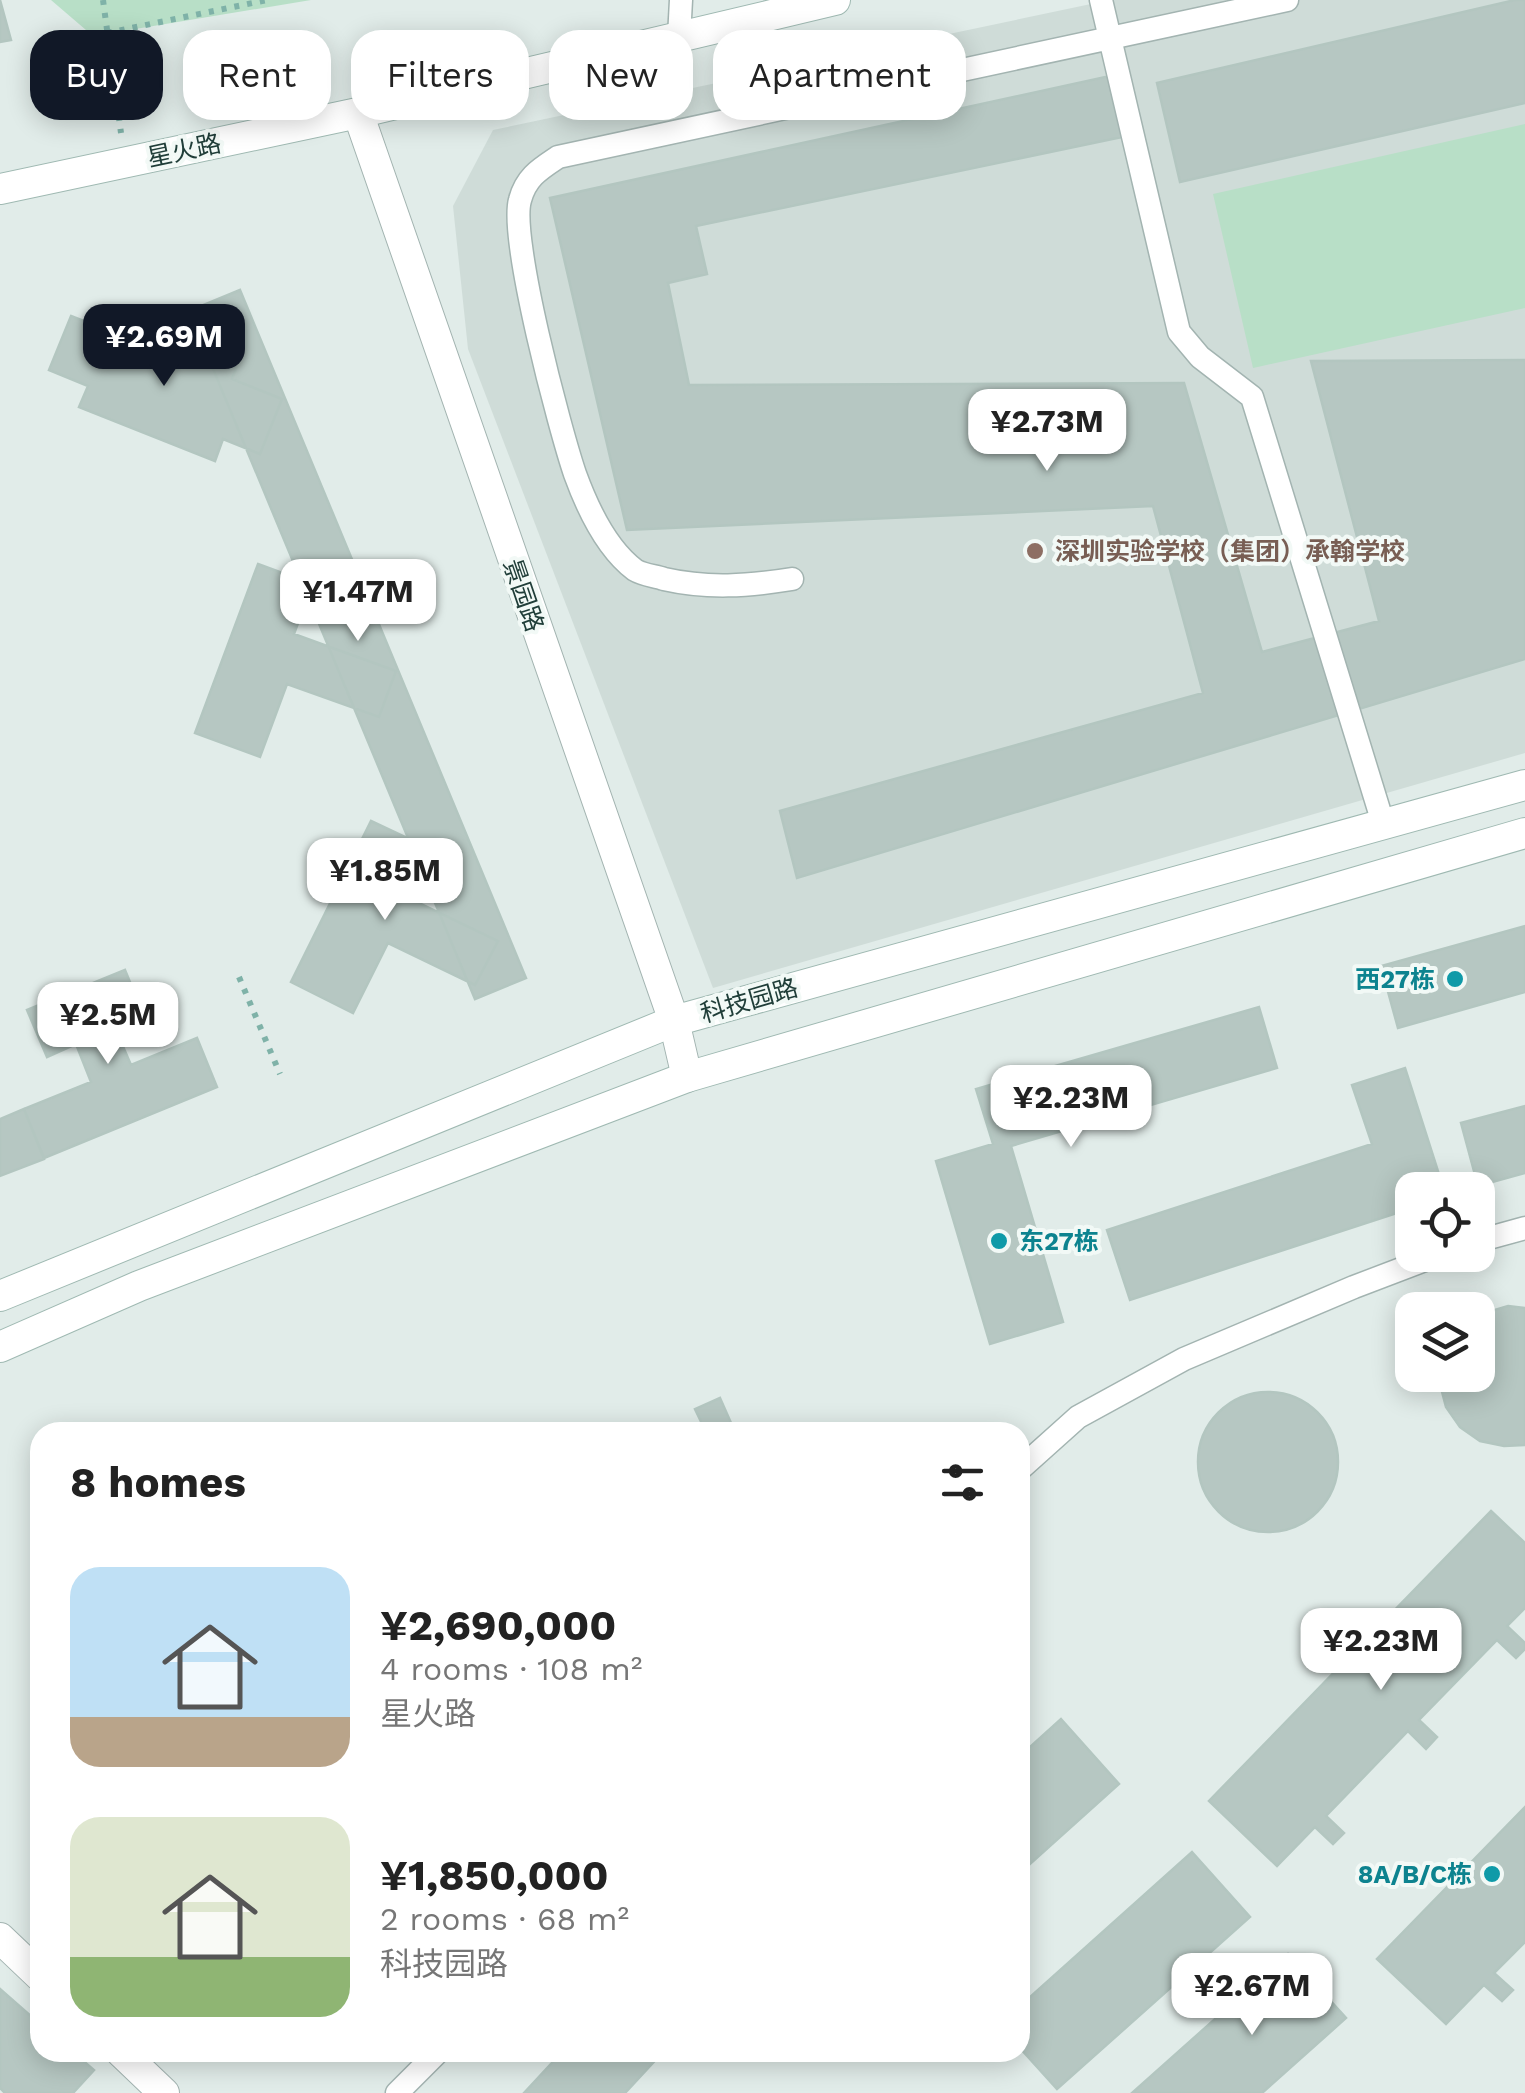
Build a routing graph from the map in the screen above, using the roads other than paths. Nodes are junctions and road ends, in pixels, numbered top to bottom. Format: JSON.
{"nodes":[{"id":1,"x":682,"y":0,"type":"edge"},
{"id":2,"x":835,"y":0,"type":"edge"},
{"id":3,"x":1101,"y":0,"type":"edge"},
{"id":4,"x":1286,"y":0,"type":"edge"},
{"id":5,"x":680,"y":30,"type":"edge"},
{"id":6,"x":693,"y":34,"type":"edge"},
{"id":7,"x":1110,"y":38,"type":"junction"},
{"id":8,"x":351,"y":115,"type":"edge"},
{"id":9,"x":360,"y":120,"type":"edge"},
{"id":10,"x":0,"y":189,"type":"edge"},
{"id":11,"x":792,"y":580,"type":"dead end"},
{"id":12,"x":1525,"y":785,"type":"edge"},
{"id":13,"x":1384,"y":823,"type":"junction"},
{"id":14,"x":1525,"y":833,"type":"edge"},
{"id":15,"x":674,"y":1021,"type":"junction"},
{"id":16,"x":687,"y":1077,"type":"junction"},
{"id":17,"x":1525,"y":1228,"type":"edge"},
{"id":18,"x":1495,"y":1236,"type":"edge"},
{"id":19,"x":1396,"y":1272,"type":"edge"},
{"id":20,"x":0,"y":1296,"type":"edge"},
{"id":21,"x":0,"y":1346,"type":"edge"},
{"id":22,"x":1030,"y":1460,"type":"edge"},
{"id":23,"x":0,"y":1938,"type":"edge"},
{"id":24,"x":30,"y":1966,"type":"edge"},
{"id":25,"x":131,"y":2062,"type":"edge"},
{"id":26,"x":428,"y":2062,"type":"edge"},
{"id":27,"x":164,"y":2093,"type":"edge"},
{"id":28,"x":397,"y":2093,"type":"edge"}],
"edges":[{"from":1,"to":5,"type":"lane"},
{"from":2,"to":6,"type":"main road","name":"星火路"},
{"from":3,"to":7,"type":"lane"},
{"from":4,"to":7,"type":"lane"},
{"from":7,"to":11,"type":"lane"},
{"from":7,"to":13,"type":"lane"},
{"from":8,"to":10,"type":"main road","name":"星火路"},
{"from":9,"to":15,"type":"main road","name":"景园路"},
{"from":12,"to":13,"type":"main road","name":"科技园路"},
{"from":13,"to":15,"type":"main road","name":"科技园路"},
{"from":14,"to":16,"type":"main road"},
{"from":15,"to":16,"type":"main road","name":"景园路"},
{"from":15,"to":20,"type":"main road","name":"科技园路"},
{"from":16,"to":21,"type":"main road"},
{"from":17,"to":18,"type":"lane"},
{"from":19,"to":22,"type":"lane"},
{"from":23,"to":24,"type":"main road"},
{"from":25,"to":27,"type":"main road"},
{"from":26,"to":28,"type":"lane"}]}
